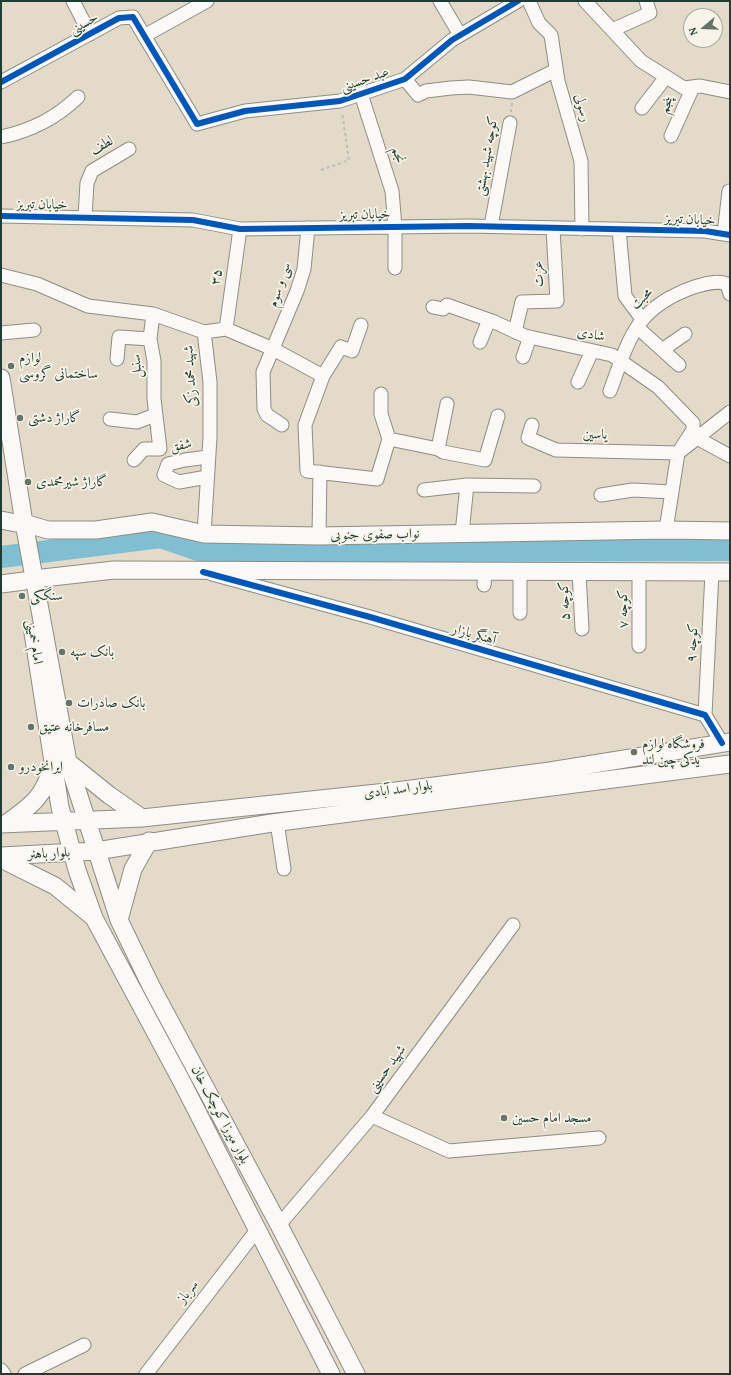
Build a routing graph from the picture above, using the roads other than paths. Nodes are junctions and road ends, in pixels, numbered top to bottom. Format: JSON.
{"nodes":[{"id":1,"x":73,"y":1,"type":"edge"},
{"id":2,"x":207,"y":1,"type":"edge"},
{"id":3,"x":440,"y":1,"type":"edge"},
{"id":4,"x":518,"y":1,"type":"edge"},
{"id":5,"x":529,"y":1,"type":"edge"},
{"id":6,"x":585,"y":1,"type":"edge"},
{"id":7,"x":646,"y":1,"type":"edge"},
{"id":8,"x":612,"y":30,"type":"junction"},
{"id":9,"x":90,"y":34,"type":"junction"},
{"id":10,"x":460,"y":35,"type":"junction"},
{"id":11,"x":144,"y":36,"type":"junction"},
{"id":12,"x":556,"y":70,"type":"junction"},
{"id":13,"x":666,"y":77,"type":"junction"},
{"id":14,"x":405,"y":79,"type":"junction"},
{"id":15,"x":1,"y":82,"type":"edge"},
{"id":16,"x":693,"y":87,"type":"junction"},
{"id":17,"x":730,"y":92,"type":"edge"},
{"id":18,"x":361,"y":94,"type":"junction"},
{"id":19,"x":78,"y":97,"type":"dead end"},
{"id":20,"x":642,"y":108,"type":"dead end"},
{"id":21,"x":197,"y":124,"type":"joint"},
{"id":22,"x":510,"y":124,"type":"road end"},
{"id":23,"x":671,"y":136,"type":"dead end"},
{"id":24,"x":1,"y":137,"type":"edge"},
{"id":25,"x":129,"y":149,"type":"dead end"},
{"id":26,"x":730,"y":191,"type":"edge"},
{"id":27,"x":1,"y":216,"type":"edge"},
{"id":28,"x":85,"y":218,"type":"junction"},
{"id":29,"x":492,"y":226,"type":"junction"},
{"id":30,"x":395,"y":227,"type":"junction"},
{"id":31,"x":308,"y":228,"type":"junction"},
{"id":32,"x":553,"y":228,"type":"junction"},
{"id":33,"x":240,"y":229,"type":"junction"},
{"id":34,"x":582,"y":229,"type":"junction"},
{"id":35,"x":619,"y":229,"type":"junction"},
{"id":36,"x":727,"y":234,"type":"edge"},
{"id":37,"x":395,"y":268,"type":"dead end"},
{"id":38,"x":1,"y":275,"type":"edge"},
{"id":39,"x":730,"y":294,"type":"edge"},
{"id":40,"x":433,"y":307,"type":"dead end"},
{"id":41,"x":153,"y":314,"type":"junction"},
{"id":42,"x":489,"y":320,"type":"junction"},
{"id":43,"x":639,"y":323,"type":"junction"},
{"id":44,"x":361,"y":325,"type":"dead end"},
{"id":45,"x":226,"y":329,"type":"junction"},
{"id":46,"x":34,"y":330,"type":"dead end"},
{"id":47,"x":204,"y":332,"type":"junction"},
{"id":48,"x":515,"y":332,"type":"junction"},
{"id":49,"x":1,"y":333,"type":"edge"},
{"id":50,"x":685,"y":334,"type":"dead end"},
{"id":51,"x":530,"y":337,"type":"junction"},
{"id":52,"x":150,"y":339,"type":"junction"},
{"id":53,"x":480,"y":342,"type":"dead end"},
{"id":54,"x":273,"y":349,"type":"junction"},
{"id":55,"x":662,"y":350,"type":"junction"},
{"id":56,"x":592,"y":351,"type":"junction"},
{"id":57,"x":523,"y":358,"type":"dead end"},
{"id":58,"x":117,"y":359,"type":"dead end"},
{"id":59,"x":621,"y":361,"type":"junction"},
{"id":60,"x":679,"y":365,"type":"dead end"},
{"id":61,"x":323,"y":376,"type":"junction"},
{"id":62,"x":1,"y":378,"type":"edge"},
{"id":63,"x":578,"y":382,"type":"dead end"},
{"id":64,"x":610,"y":391,"type":"dead end"},
{"id":65,"x":381,"y":394,"type":"dead end"},
{"id":66,"x":447,"y":404,"type":"dead end"},
{"id":67,"x":730,"y":412,"type":"edge"},
{"id":68,"x":155,"y":415,"type":"junction"},
{"id":69,"x":498,"y":416,"type":"dead end"},
{"id":70,"x":110,"y":419,"type":"dead end"},
{"id":71,"x":282,"y":425,"type":"dead end"},
{"id":72,"x":532,"y":425,"type":"dead end"},
{"id":73,"x":1,"y":431,"type":"edge"},
{"id":74,"x":696,"y":438,"type":"junction"},
{"id":75,"x":389,"y":439,"type":"junction"},
{"id":76,"x":438,"y":449,"type":"junction"},
{"id":77,"x":678,"y":453,"type":"junction"},
{"id":78,"x":730,"y":456,"type":"edge"},
{"id":79,"x":208,"y":457,"type":"junction"},
{"id":80,"x":134,"y":460,"type":"dead end"},
{"id":81,"x":320,"y":472,"type":"junction"},
{"id":82,"x":207,"y":477,"type":"junction"},
{"id":83,"x":466,"y":485,"type":"junction"},
{"id":84,"x":534,"y":486,"type":"dead end"},
{"id":85,"x":424,"y":490,"type":"dead end"},
{"id":86,"x":671,"y":492,"type":"junction"},
{"id":87,"x":601,"y":495,"type":"dead end"},
{"id":88,"x":17,"y":526,"type":"edge"},
{"id":89,"x":666,"y":530,"type":"junction"},
{"id":90,"x":730,"y":531,"type":"edge"},
{"id":91,"x":462,"y":533,"type":"junction"},
{"id":92,"x":204,"y":534,"type":"junction"},
{"id":93,"x":319,"y":536,"type":"junction"},
{"id":94,"x":203,"y":572,"type":"junction"},
{"id":95,"x":520,"y":572,"type":"junction"},
{"id":96,"x":579,"y":572,"type":"junction"},
{"id":97,"x":639,"y":572,"type":"junction"},
{"id":98,"x":712,"y":572,"type":"junction"},
{"id":99,"x":730,"y":572,"type":"edge"},
{"id":100,"x":29,"y":576,"type":"junction"},
{"id":101,"x":1,"y":584,"type":"edge"},
{"id":102,"x":520,"y":613,"type":"dead end"},
{"id":103,"x":582,"y":629,"type":"dead end"},
{"id":104,"x":640,"y":646,"type":"dead end"},
{"id":105,"x":705,"y":715,"type":"junction"},
{"id":106,"x":726,"y":743,"type":"edge"},
{"id":107,"x":60,"y":763,"type":"junction"},
{"id":108,"x":730,"y":764,"type":"edge"},
{"id":109,"x":142,"y":818,"type":"junction"},
{"id":110,"x":87,"y":820,"type":"junction"},
{"id":111,"x":63,"y":821,"type":"junction"},
{"id":112,"x":277,"y":822,"type":"junction"},
{"id":113,"x":4,"y":823,"type":"edge"},
{"id":114,"x":149,"y":841,"type":"junction"},
{"id":115,"x":96,"y":851,"type":"junction"},
{"id":116,"x":71,"y":853,"type":"junction"},
{"id":117,"x":1,"y":856,"type":"edge"},
{"id":118,"x":1,"y":859,"type":"edge"},
{"id":119,"x":284,"y":869,"type":"dead end"},
{"id":120,"x":94,"y":918,"type":"junction"},
{"id":121,"x":119,"y":920,"type":"junction"},
{"id":122,"x":512,"y":924,"type":"dead end"},
{"id":123,"x":151,"y":986,"type":"junction"},
{"id":124,"x":136,"y":997,"type":"junction"},
{"id":125,"x":372,"y":1116,"type":"junction"},
{"id":126,"x":599,"y":1138,"type":"dead end"},
{"id":127,"x":279,"y":1225,"type":"junction"},
{"id":128,"x":257,"y":1230,"type":"junction"},
{"id":129,"x":84,"y":1345,"type":"dead end"},
{"id":130,"x":1,"y":1370,"type":"edge"},
{"id":131,"x":4,"y":1374,"type":"edge"},
{"id":132,"x":25,"y":1374,"type":"edge"},
{"id":133,"x":146,"y":1374,"type":"edge"},
{"id":134,"x":331,"y":1374,"type":"edge"},
{"id":135,"x":356,"y":1374,"type":"edge"}],
"edges":[{"from":1,"to":9,"type":"street"},
{"from":2,"to":11,"type":"street"},
{"from":3,"to":10,"type":"street"},
{"from":4,"to":10,"type":"street","name":"عبد حسینی"},
{"from":5,"to":12,"type":"street","name":"رسولی"},
{"from":6,"to":8,"type":"street"},
{"from":7,"to":8,"type":"street"},
{"from":8,"to":13,"type":"street"},
{"from":9,"to":11,"type":"street","name":"حسینی"},
{"from":9,"to":15,"type":"street","name":"حسینی"},
{"from":10,"to":14,"type":"street","name":"عبد حسینی"},
{"from":11,"to":21,"type":"street","name":"حسینی"},
{"from":12,"to":14,"type":"street"},
{"from":12,"to":34,"type":"street","name":"رسولی"},
{"from":13,"to":16,"type":"street"},
{"from":13,"to":20,"type":"street"},
{"from":14,"to":18,"type":"street","name":"عبد حسینی"},
{"from":16,"to":17,"type":"street"},
{"from":16,"to":23,"type":"street","name":"پنجم"},
{"from":18,"to":21,"type":"street","name":"عبد حسینی"},
{"from":18,"to":30,"type":"street","name":"نجم"},
{"from":19,"to":24,"type":"street"},
{"from":22,"to":29,"type":"street","name":"کوچه شهید بهشتی"},
{"from":25,"to":28,"type":"street","name":"لطف"},
{"from":26,"to":36,"type":"street"},
{"from":27,"to":28,"type":"street","name":"خیابان تبریز"},
{"from":28,"to":33,"type":"street","name":"خیابان تبریز"},
{"from":29,"to":30,"type":"street","name":"خیابان تبریز"},
{"from":29,"to":32,"type":"street","name":"خیابان تبریز"},
{"from":30,"to":31,"type":"street","name":"خیابان تبریز"},
{"from":30,"to":37,"type":"street","name":"نجم"},
{"from":31,"to":33,"type":"street","name":"خیابان تبریز"},
{"from":31,"to":54,"type":"street","name":"سی و سوم"},
{"from":32,"to":34,"type":"street","name":"خیابان تبریز"},
{"from":32,"to":48,"type":"street","name":"عزت"},
{"from":33,"to":45,"type":"street","name":"۳۵"},
{"from":34,"to":35,"type":"street","name":"خیابان تبریز"},
{"from":35,"to":36,"type":"street","name":"خیابان تبریز"},
{"from":35,"to":43,"type":"street"},
{"from":38,"to":41,"type":"street","name":"شهید محمد زکی"},
{"from":39,"to":43,"type":"street","name":"محبت"},
{"from":40,"to":42,"type":"street","name":"شادی"},
{"from":41,"to":47,"type":"street","name":"شهید محمد زکی"},
{"from":41,"to":52,"type":"street","name":"سنبل"},
{"from":42,"to":48,"type":"street","name":"شادی"},
{"from":42,"to":53,"type":"street"},
{"from":43,"to":55,"type":"street"},
{"from":43,"to":59,"type":"street","name":"محبت"},
{"from":44,"to":61,"type":"street"},
{"from":45,"to":47,"type":"street"},
{"from":45,"to":54,"type":"street"},
{"from":46,"to":49,"type":"street"},
{"from":47,"to":79,"type":"street","name":"شهید محمد زکی"},
{"from":48,"to":51,"type":"street","name":"شادی"},
{"from":50,"to":55,"type":"street"},
{"from":51,"to":56,"type":"street","name":"شادی"},
{"from":51,"to":57,"type":"street"},
{"from":52,"to":58,"type":"street"},
{"from":52,"to":68,"type":"street","name":"سنبل"},
{"from":54,"to":61,"type":"street"},
{"from":54,"to":71,"type":"street","name":"سی و سوم"},
{"from":55,"to":60,"type":"street"},
{"from":56,"to":59,"type":"street","name":"شادی"},
{"from":56,"to":63,"type":"street"},
{"from":59,"to":64,"type":"street","name":"محبت"},
{"from":59,"to":77,"type":"street","name":"شادی"},
{"from":61,"to":81,"type":"street"},
{"from":62,"to":88,"type":"main road","name":"امام خمینی"},
{"from":65,"to":75,"type":"street"},
{"from":66,"to":76,"type":"street"},
{"from":67,"to":74,"type":"street"},
{"from":68,"to":70,"type":"street"},
{"from":68,"to":80,"type":"street","name":"سنبل"},
{"from":69,"to":76,"type":"street"},
{"from":72,"to":77,"type":"street","name":"یاسین"},
{"from":73,"to":88,"type":"main road","name":"امام خمینی"},
{"from":74,"to":77,"type":"street"},
{"from":74,"to":78,"type":"street"},
{"from":75,"to":76,"type":"street"},
{"from":75,"to":81,"type":"street"},
{"from":77,"to":86,"type":"street"},
{"from":79,"to":82,"type":"street","name":"شهید محمد زکی"},
{"from":79,"to":82,"type":"street","name":"شفق"},
{"from":81,"to":93,"type":"street"},
{"from":82,"to":92,"type":"street","name":"شهید محمد زکی"},
{"from":83,"to":84,"type":"street"},
{"from":83,"to":85,"type":"street"},
{"from":83,"to":91,"type":"street"},
{"from":86,"to":87,"type":"street"},
{"from":86,"to":89,"type":"street"},
{"from":88,"to":92,"type":"main road","name":"نواب صفوی جنوبی"},
{"from":88,"to":100,"type":"main road","name":"امام خمینی"},
{"from":89,"to":90,"type":"main road","name":"نواب صفوی جنوبی"},
{"from":89,"to":91,"type":"main road","name":"نواب صفوی جنوبی"},
{"from":91,"to":93,"type":"main road","name":"نواب صفوی جنوبی"},
{"from":92,"to":93,"type":"main road","name":"نواب صفوی جنوبی"},
{"from":94,"to":95,"type":"main road"},
{"from":94,"to":100,"type":"main road"},
{"from":94,"to":105,"type":"street","name":"آهنگر بازار"},
{"from":95,"to":96,"type":"main road"},
{"from":95,"to":102,"type":"street"},
{"from":96,"to":97,"type":"main road"},
{"from":96,"to":103,"type":"street","name":"کوچه ۵"},
{"from":97,"to":98,"type":"main road"},
{"from":97,"to":104,"type":"street","name":"کوچه ۷"},
{"from":98,"to":99,"type":"main road"},
{"from":98,"to":105,"type":"street","name":"کوچه ۹"},
{"from":100,"to":101,"type":"main road"},
{"from":100,"to":107,"type":"main road","name":"امام خمینی"},
{"from":105,"to":106,"type":"street"},
{"from":106,"to":109,"type":"main road","name":"بلوار اسد آبادی"},
{"from":107,"to":109,"type":"main road"},
{"from":107,"to":110,"type":"main road","name":"امام خمینی"},
{"from":107,"to":111,"type":"main road","name":"امام خمینی"},
{"from":107,"to":113,"type":"main road"},
{"from":108,"to":112,"type":"main road","name":"بلوار اسد آبادی"},
{"from":109,"to":110,"type":"main road","name":"بلوار اسد آبادی"},
{"from":110,"to":111,"type":"main road","name":"بلوار اسد آبادی"},
{"from":110,"to":115,"type":"main road","name":"امام خمینی"},
{"from":111,"to":113,"type":"main road"},
{"from":111,"to":116,"type":"main road","name":"امام خمینی"},
{"from":112,"to":114,"type":"main road","name":"بلوار اسد آبادی"},
{"from":112,"to":119,"type":"street"},
{"from":114,"to":115,"type":"main road","name":"بلوار اسد آبادی"},
{"from":114,"to":121,"type":"main road"},
{"from":115,"to":116,"type":"main road","name":"بلوار باهنر"},
{"from":115,"to":121,"type":"main road","name":"بلوار میرزا کوچک خان"},
{"from":116,"to":117,"type":"main road","name":"بلوار باهنر"},
{"from":116,"to":120,"type":"main road","name":"بلوار میرزا کوچک خان"},
{"from":118,"to":120,"type":"main road"},
{"from":120,"to":124,"type":"main road","name":"بلوار میرزا کوچک خان"},
{"from":121,"to":123,"type":"main road","name":"بلوار میرزا کوچک خان"},
{"from":122,"to":125,"type":"street","name":"شهید حسینی"},
{"from":123,"to":124,"type":"main road"},
{"from":123,"to":127,"type":"main road","name":"بلوار میرزا کوچک خان"},
{"from":124,"to":128,"type":"main road","name":"بلوار میرزا کوچک خان"},
{"from":125,"to":126,"type":"street"},
{"from":125,"to":127,"type":"street","name":"شهید حسینی"},
{"from":127,"to":135,"type":"main road","name":"بلوار میرزا کوچک خان"},
{"from":128,"to":133,"type":"street","name":"سرباز"},
{"from":128,"to":134,"type":"main road","name":"بلوار میرزا کوچک خان"},
{"from":129,"to":132,"type":"street"},
{"from":130,"to":131,"type":"street"}]}
